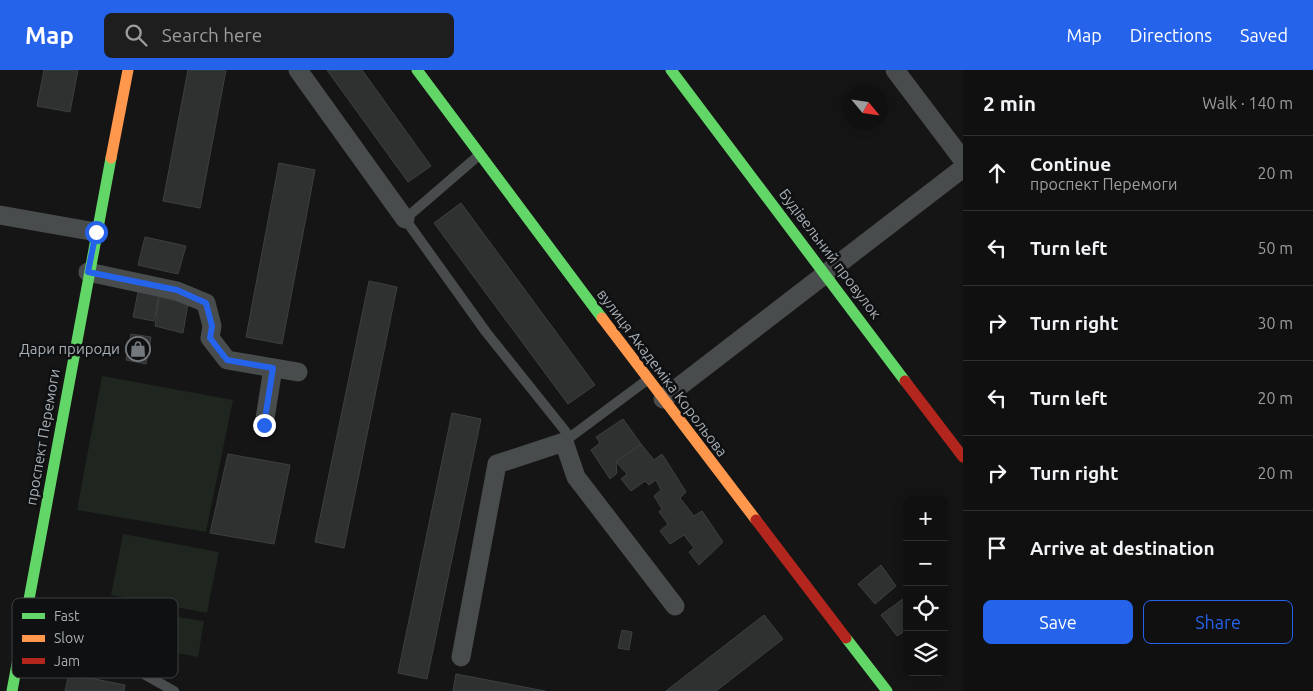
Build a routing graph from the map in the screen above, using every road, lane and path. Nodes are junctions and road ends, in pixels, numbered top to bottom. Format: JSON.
{"nodes":[{"id":1,"x":128,"y":70,"type":"edge"},
{"id":2,"x":298,"y":70,"type":"edge"},
{"id":3,"x":417,"y":70,"type":"edge"},
{"id":4,"x":671,"y":70,"type":"edge"},
{"id":5,"x":895,"y":70,"type":"edge"},
{"id":6,"x":479,"y":155,"type":"junction"},
{"id":7,"x":963,"y":160,"type":"edge"},
{"id":8,"x":963,"y":168,"type":"edge"},
{"id":9,"x":0,"y":215,"type":"edge"},
{"id":10,"x":405,"y":219,"type":"junction"},
{"id":11,"x":96,"y":232,"type":"junction"},
{"id":12,"x":88,"y":272,"type":"junction"},
{"id":13,"x":826,"y":273,"type":"junction"},
{"id":14,"x":273,"y":368,"type":"junction"},
{"id":15,"x":298,"y":372,"type":"dead end"},
{"id":16,"x":648,"y":379,"type":"junction"},
{"id":17,"x":663,"y":399,"type":"junction"},
{"id":18,"x":264,"y":425,"type":"dead end"},
{"id":19,"x":567,"y":439,"type":"junction"},
{"id":20,"x":963,"y":457,"type":"edge"},
{"id":21,"x":29,"y":598,"type":"edge"},
{"id":22,"x":675,"y":606,"type":"dead end"},
{"id":23,"x":461,"y":657,"type":"dead end"},
{"id":24,"x":14,"y":678,"type":"edge"},
{"id":25,"x":151,"y":678,"type":"edge"},
{"id":26,"x":12,"y":691,"type":"edge"},
{"id":27,"x":174,"y":691,"type":"edge"},
{"id":28,"x":887,"y":691,"type":"edge"}],
"edges":[{"from":1,"to":11,"type":"street","name":"проспект Перемоги"},
{"from":2,"to":10,"type":"street"},
{"from":3,"to":6,"type":"street","name":"вулиця Академіка Корольова"},
{"from":4,"to":13,"type":"street","name":"Будівельний провулок"},
{"from":5,"to":7,"type":"street"},
{"from":6,"to":10,"type":"lane"},
{"from":6,"to":16,"type":"street","name":"вулиця Академіка Корольова"},
{"from":8,"to":13,"type":"street"},
{"from":9,"to":11,"type":"street"},
{"from":10,"to":19,"type":"lane"},
{"from":11,"to":12,"type":"street","name":"проспект Перемоги"},
{"from":12,"to":14,"type":"street"},
{"from":12,"to":21,"type":"street","name":"проспект Перемоги"},
{"from":13,"to":17,"type":"street"},
{"from":13,"to":20,"type":"street","name":"Будівельний провулок"},
{"from":14,"to":15,"type":"street"},
{"from":14,"to":18,"type":"street"},
{"from":16,"to":17,"type":"street","name":"вулиця Академіка Корольова"},
{"from":16,"to":19,"type":"lane"},
{"from":17,"to":28,"type":"street","name":"вулиця Академіка Корольова"},
{"from":19,"to":22,"type":"street"},
{"from":19,"to":23,"type":"street"},
{"from":24,"to":26,"type":"street","name":"проспект Перемоги"},
{"from":25,"to":27,"type":"lane"}]}
